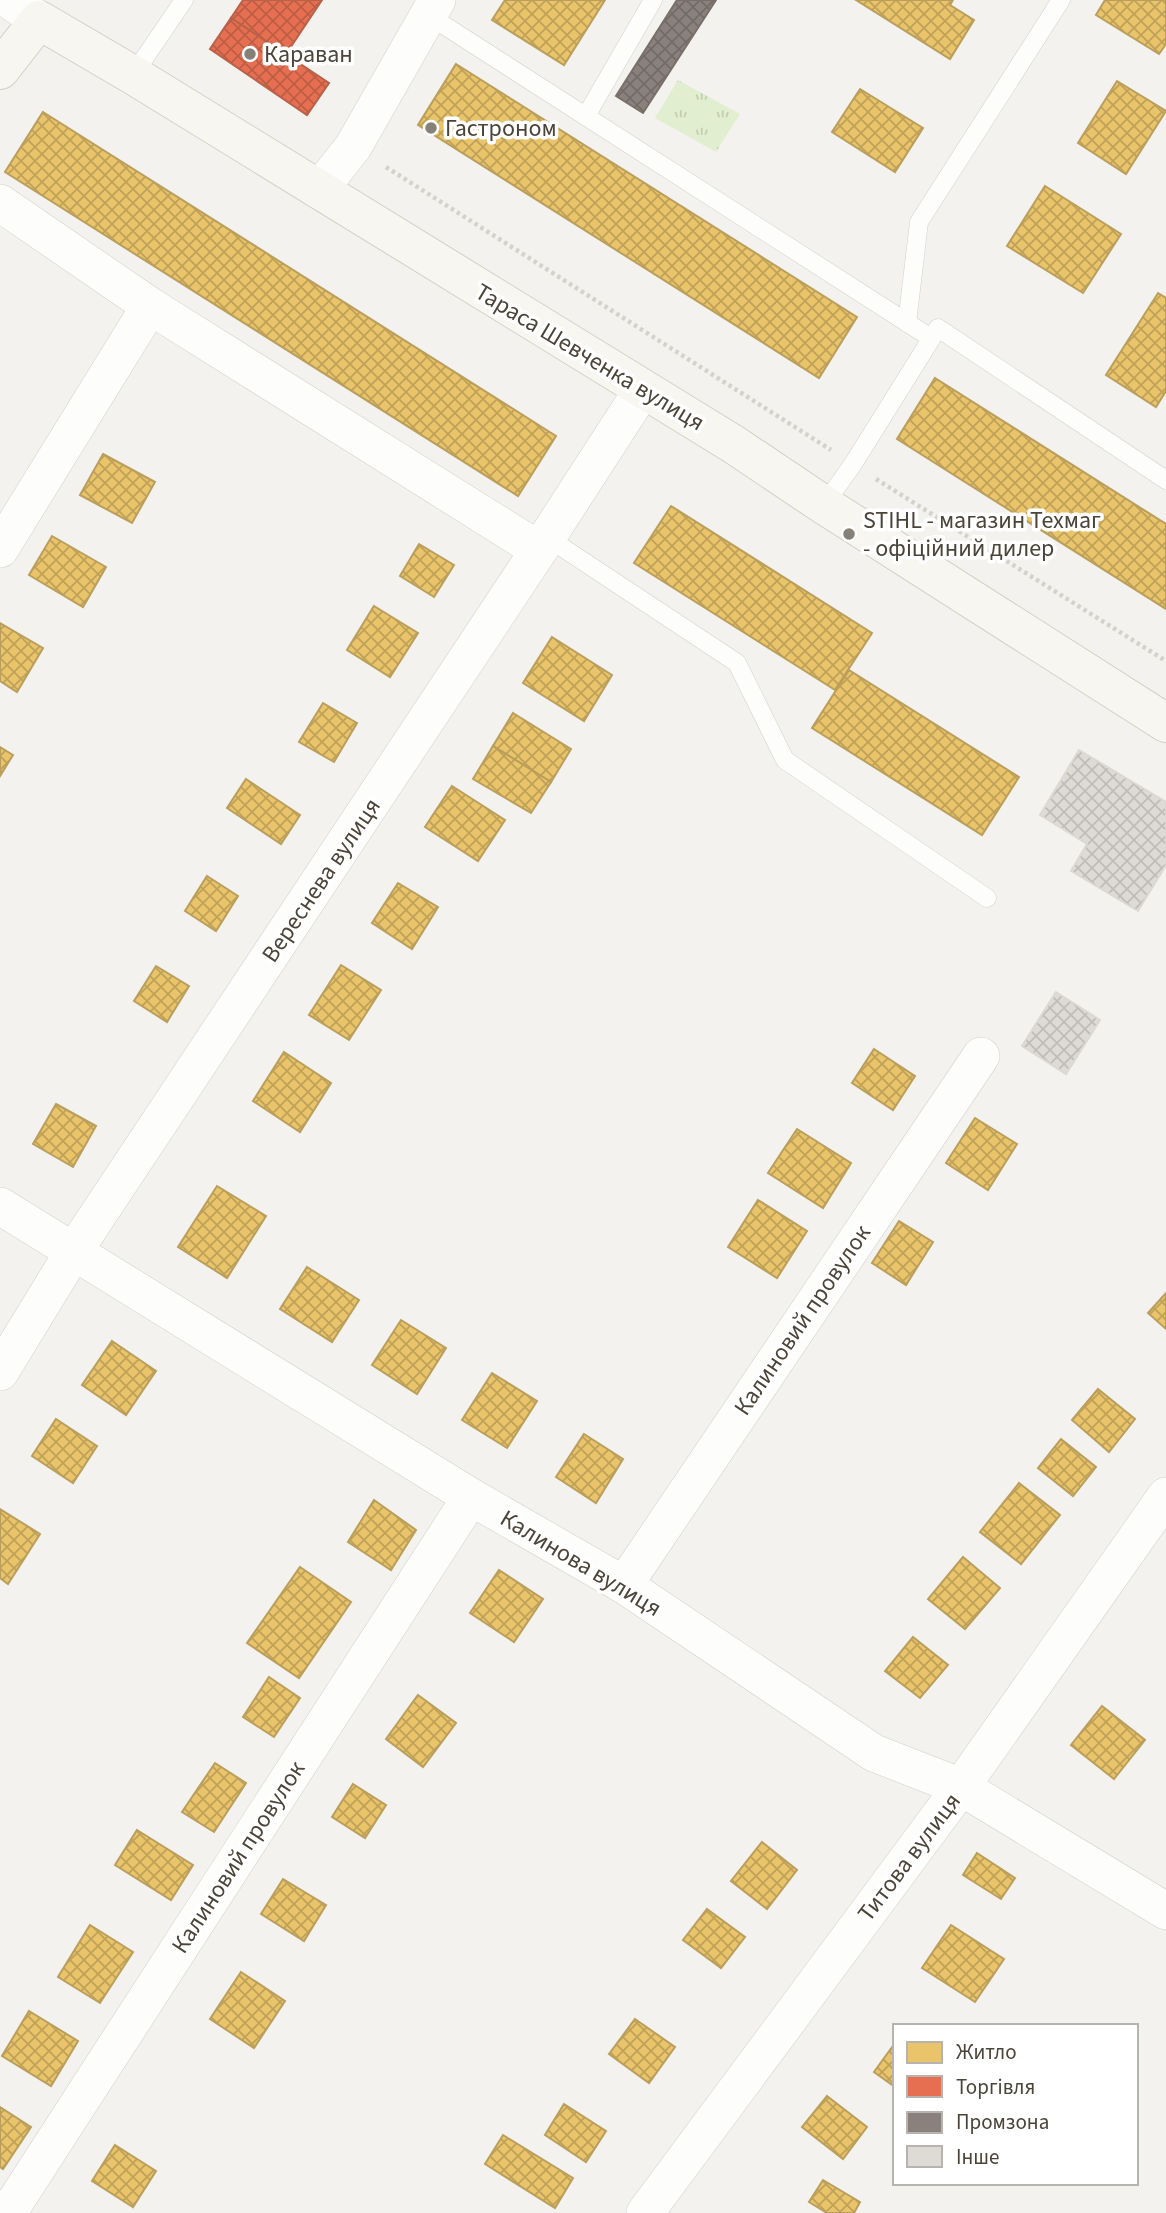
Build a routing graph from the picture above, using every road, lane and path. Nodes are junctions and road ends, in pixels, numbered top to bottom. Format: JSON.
{"nodes":[{"id":1,"x":184,"y":0,"type":"edge"},
{"id":2,"x":653,"y":0,"type":"edge"},
{"id":3,"x":1061,"y":0,"type":"edge"},
{"id":4,"x":432,"y":7,"type":"edge"},
{"id":5,"x":24,"y":10,"type":"edge"},
{"id":6,"x":0,"y":70,"type":"edge"},
{"id":7,"x":133,"y":75,"type":"junction"},
{"id":8,"x":586,"y":116,"type":"junction"},
{"id":9,"x":353,"y":147,"type":"junction"},
{"id":10,"x":319,"y":190,"type":"junction"},
{"id":11,"x":0,"y":203,"type":"edge"},
{"id":12,"x":150,"y":306,"type":"junction"},
{"id":13,"x":907,"y":323,"type":"junction"},
{"id":14,"x":931,"y":338,"type":"junction"},
{"id":15,"x":643,"y":389,"type":"junction"},
{"id":16,"x":853,"y":464,"type":"junction"},
{"id":17,"x":1166,"y":480,"type":"edge"},
{"id":18,"x":824,"y":505,"type":"junction"},
{"id":19,"x":544,"y":544,"type":"junction"},
{"id":20,"x":0,"y":549,"type":"edge"},
{"id":21,"x":1166,"y":661,"type":"edge"},
{"id":22,"x":1166,"y":723,"type":"edge"},
{"id":23,"x":987,"y":898,"type":"dead end"},
{"id":24,"x":981,"y":1056,"type":"dead end"},
{"id":25,"x":0,"y":1206,"type":"edge"},
{"id":26,"x":74,"y":1251,"type":"junction"},
{"id":27,"x":0,"y":1372,"type":"edge"},
{"id":28,"x":1166,"y":1496,"type":"edge"},
{"id":29,"x":471,"y":1497,"type":"junction"},
{"id":30,"x":624,"y":1585,"type":"junction"},
{"id":31,"x":961,"y":1787,"type":"junction"},
{"id":32,"x":1166,"y":1911,"type":"edge"},
{"id":33,"x":2,"y":2213,"type":"edge"},
{"id":34,"x":645,"y":2213,"type":"edge"}],
"edges":[{"from":1,"to":7,"type":"lane"},
{"from":2,"to":8,"type":"lane"},
{"from":3,"to":13,"type":"lane"},
{"from":4,"to":8,"type":"lane"},
{"from":4,"to":9,"type":"street"},
{"from":5,"to":6,"type":"street"},
{"from":5,"to":7,"type":"street","name":"Тараса Шевченка вулиця"},
{"from":7,"to":10,"type":"street","name":"Тараса Шевченка вулиця"},
{"from":8,"to":13,"type":"lane"},
{"from":9,"to":10,"type":"street"},
{"from":9,"to":16,"type":"path"},
{"from":10,"to":15,"type":"street","name":"Тараса Шевченка вулиця"},
{"from":11,"to":12,"type":"street"},
{"from":12,"to":19,"type":"street"},
{"from":12,"to":20,"type":"street"},
{"from":13,"to":14,"type":"lane"},
{"from":14,"to":16,"type":"lane"},
{"from":14,"to":17,"type":"lane"},
{"from":15,"to":18,"type":"street","name":"Тараса Шевченка вулиця"},
{"from":15,"to":19,"type":"street","name":"Вереснева вулиця"},
{"from":16,"to":18,"type":"lane"},
{"from":16,"to":21,"type":"path"},
{"from":18,"to":22,"type":"street","name":"Тараса Шевченка вулиця"},
{"from":19,"to":23,"type":"lane"},
{"from":19,"to":26,"type":"street","name":"Вереснева вулиця"},
{"from":24,"to":30,"type":"street","name":"Калиновий провулок"},
{"from":25,"to":26,"type":"street","name":"Калинова вулиця"},
{"from":26,"to":27,"type":"street","name":"Вереснева вулиця"},
{"from":26,"to":29,"type":"street","name":"Калинова вулиця"},
{"from":28,"to":31,"type":"street","name":"Титова вулиця"},
{"from":29,"to":30,"type":"street","name":"Калинова вулиця"},
{"from":29,"to":33,"type":"street","name":"Калиновий провулок"},
{"from":30,"to":31,"type":"street","name":"Калинова вулиця"},
{"from":31,"to":32,"type":"street","name":"Калинова вулиця"},
{"from":31,"to":34,"type":"street","name":"Титова вулиця"}]}
